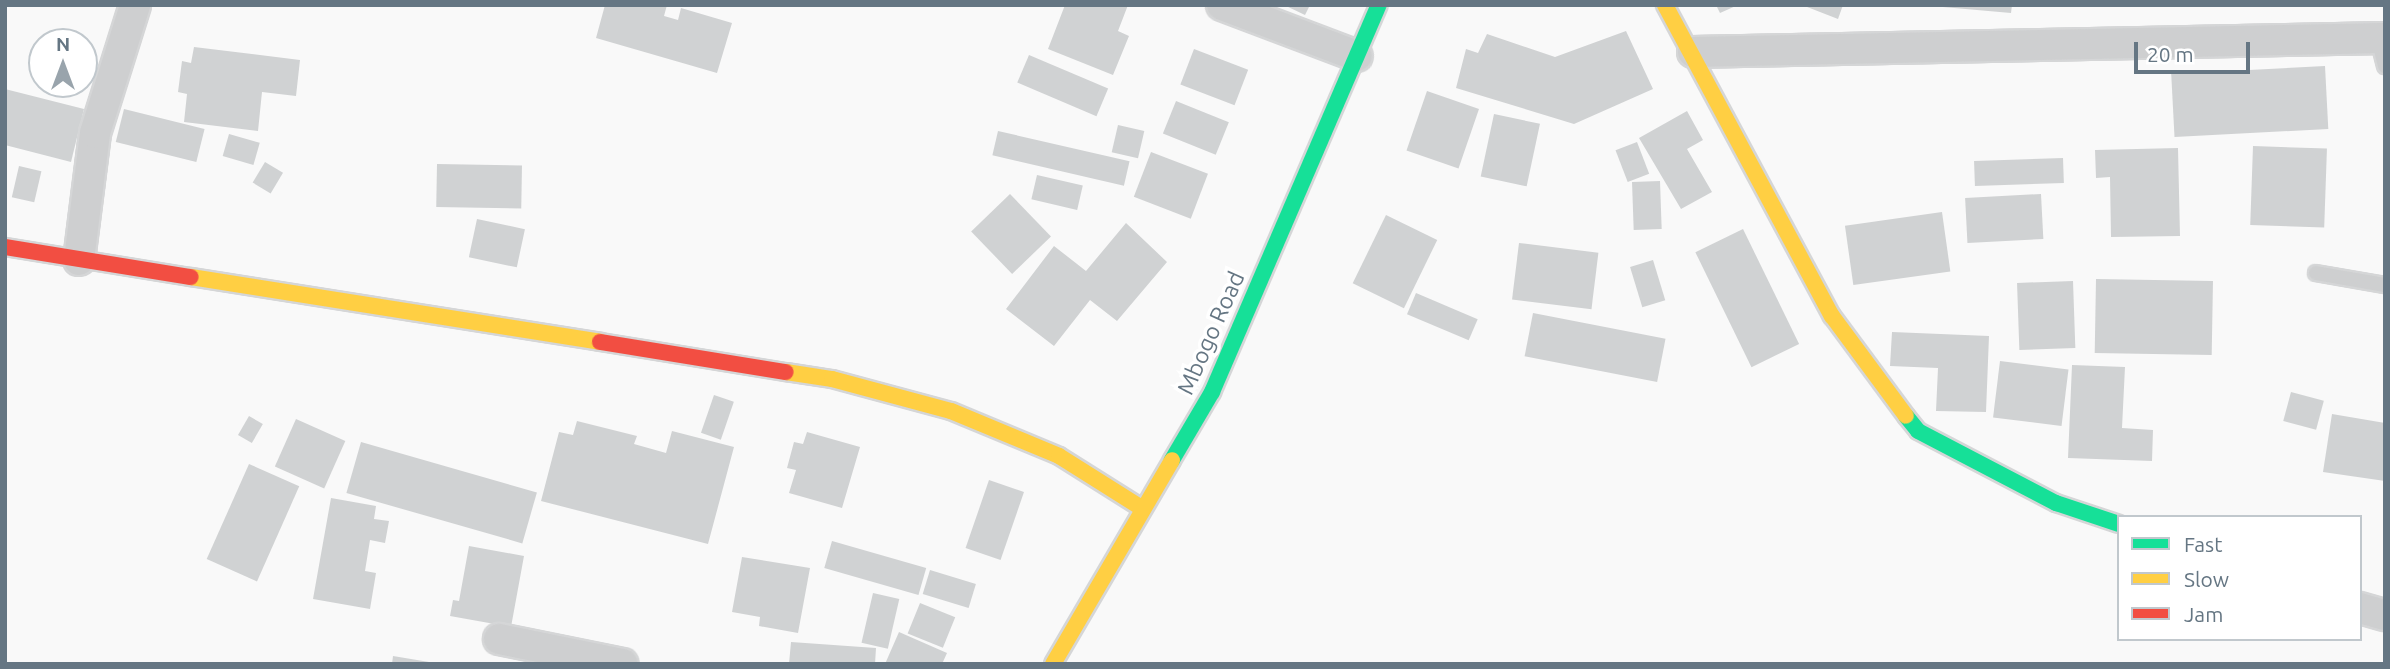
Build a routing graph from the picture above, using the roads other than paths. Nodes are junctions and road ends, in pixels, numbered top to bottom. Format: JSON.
{"nodes":[{"id":1,"x":135,"y":5,"type":"edge"},
{"id":2,"x":1222,"y":5,"type":"edge"},
{"id":3,"x":1379,"y":5,"type":"edge"},
{"id":4,"x":1665,"y":5,"type":"edge"},
{"id":5,"x":2383,"y":47,"type":"edge"},
{"id":6,"x":1693,"y":52,"type":"junction"},
{"id":7,"x":1357,"y":55,"type":"junction"},
{"id":8,"x":5,"y":247,"type":"edge"},
{"id":9,"x":79,"y":260,"type":"junction"},
{"id":10,"x":2316,"y":273,"type":"dead end"},
{"id":11,"x":2385,"y":285,"type":"edge"},
{"id":12,"x":1143,"y":509,"type":"junction"},
{"id":13,"x":2117,"y":523,"type":"edge"},
{"id":14,"x":2362,"y":609,"type":"edge"},
{"id":15,"x":2385,"y":615,"type":"edge"},
{"id":16,"x":499,"y":639,"type":"dead end"},
{"id":17,"x":623,"y":664,"type":"edge"},
{"id":18,"x":1054,"y":664,"type":"edge"}],
"edges":[{"from":1,"to":9,"type":"street"},
{"from":2,"to":7,"type":"street"},
{"from":3,"to":7,"type":"street","name":"Mbogo Road"},
{"from":4,"to":6,"type":"street"},
{"from":5,"to":6,"type":"street"},
{"from":6,"to":13,"type":"street"},
{"from":7,"to":12,"type":"street","name":"Mbogo Road"},
{"from":8,"to":9,"type":"street"},
{"from":9,"to":12,"type":"street"},
{"from":10,"to":11,"type":"lane"},
{"from":12,"to":18,"type":"street","name":"Mbogo Road"},
{"from":14,"to":15,"type":"street"},
{"from":16,"to":17,"type":"street"}]}
